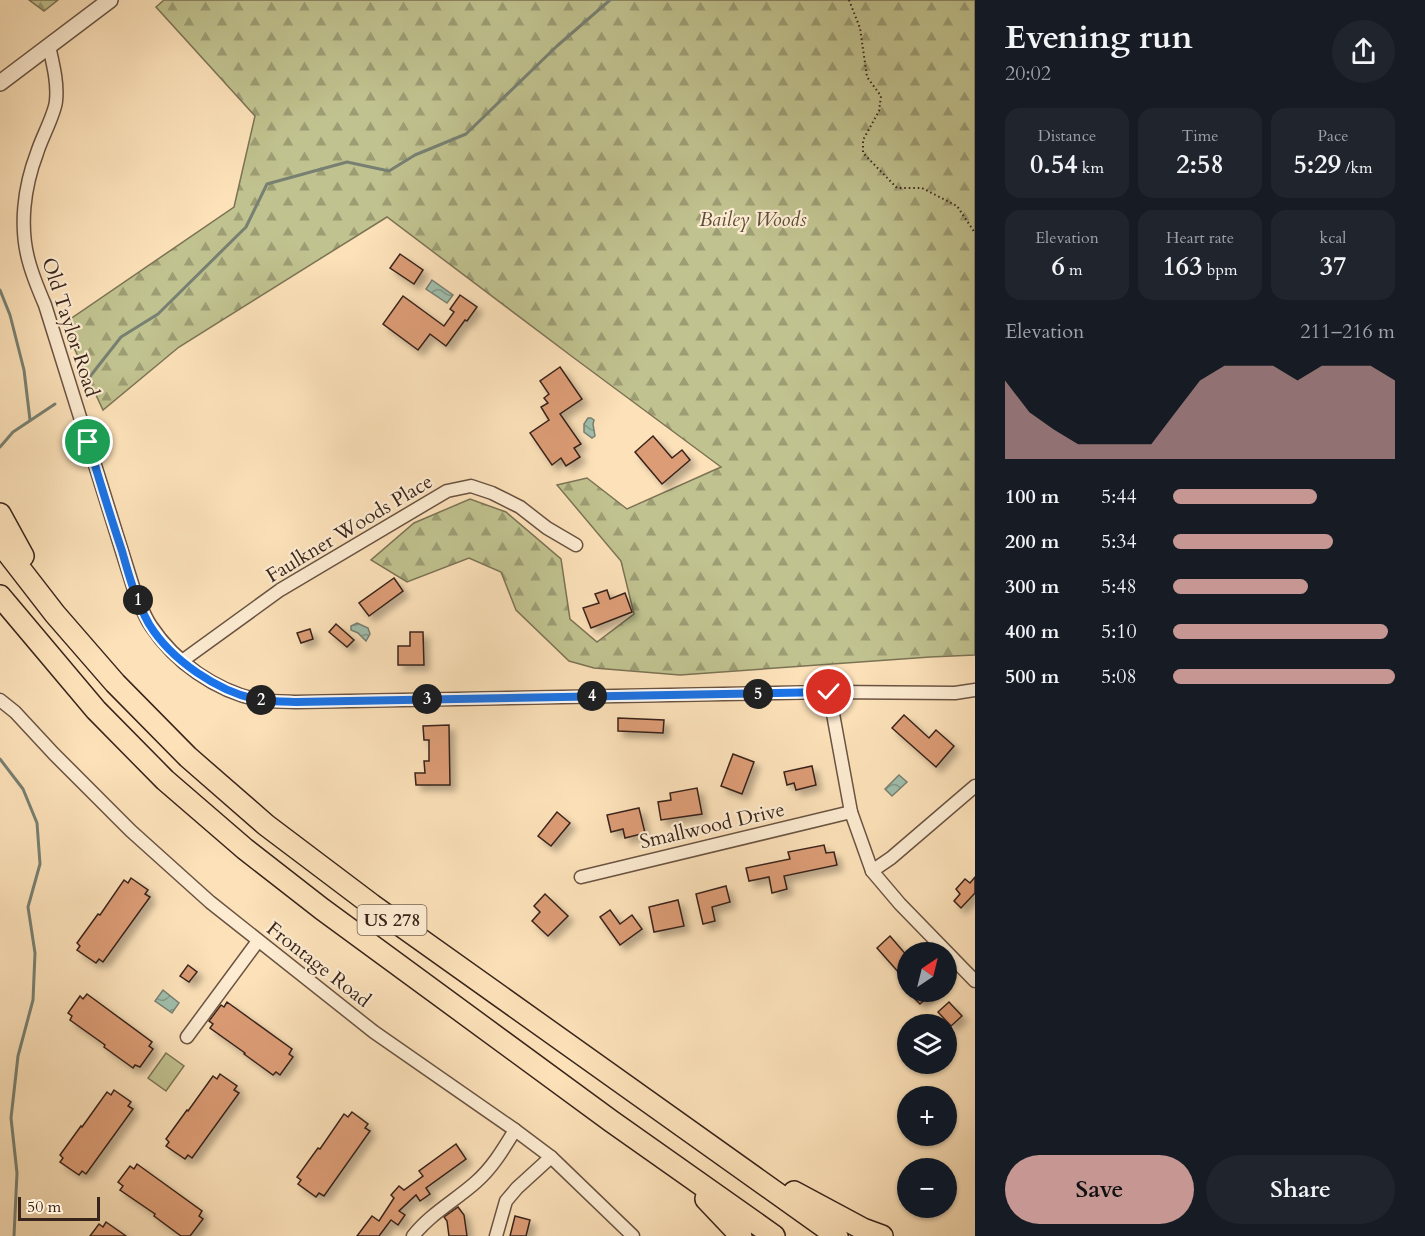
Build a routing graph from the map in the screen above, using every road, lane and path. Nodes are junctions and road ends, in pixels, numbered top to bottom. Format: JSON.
{"nodes":[{"id":1,"x":110,"y":0,"type":"edge"},
{"id":2,"x":849,"y":0,"type":"edge"},
{"id":3,"x":49,"y":46,"type":"junction"},
{"id":4,"x":0,"y":84,"type":"edge"},
{"id":5,"x":975,"y":233,"type":"edge"},
{"id":6,"x":0,"y":514,"type":"edge"},
{"id":7,"x":0,"y":543,"type":"edge"},
{"id":8,"x":576,"y":545,"type":"dead end"},
{"id":9,"x":3,"y":601,"type":"edge"},
{"id":10,"x":55,"y":614,"type":"junction"},
{"id":11,"x":182,"y":661,"type":"junction"},
{"id":12,"x":975,"y":690,"type":"edge"},
{"id":13,"x":829,"y":692,"type":"junction"},
{"id":14,"x":0,"y":700,"type":"edge"},
{"id":15,"x":975,"y":786,"type":"edge"},
{"id":16,"x":851,"y":812,"type":"junction"},
{"id":17,"x":872,"y":871,"type":"junction"},
{"id":18,"x":581,"y":877,"type":"dead end"},
{"id":19,"x":258,"y":941,"type":"junction"},
{"id":20,"x":975,"y":981,"type":"edge"},
{"id":21,"x":187,"y":1037,"type":"dead end"},
{"id":22,"x":682,"y":1127,"type":"junction"},
{"id":23,"x":515,"y":1130,"type":"junction"},
{"id":24,"x":551,"y":1157,"type":"junction"},
{"id":25,"x":670,"y":1162,"type":"junction"},
{"id":26,"x":413,"y":1236,"type":"edge"},
{"id":27,"x":496,"y":1236,"type":"edge"},
{"id":28,"x":633,"y":1236,"type":"edge"},
{"id":29,"x":741,"y":1236,"type":"edge"},
{"id":30,"x":774,"y":1236,"type":"edge"},
{"id":31,"x":837,"y":1236,"type":"edge"},
{"id":32,"x":882,"y":1236,"type":"edge"}],
"edges":[{"from":1,"to":3,"type":"street"},
{"from":2,"to":5,"type":"path"},
{"from":3,"to":4,"type":"street"},
{"from":3,"to":11,"type":"street","name":"Old Taylor Road"},
{"from":6,"to":10,"type":"highway"},
{"from":7,"to":10,"type":"highway","number":"US 278"},
{"from":8,"to":11,"type":"street","name":"Faulkner Woods Place"},
{"from":9,"to":25,"type":"highway","number":"US 278"},
{"from":10,"to":22,"type":"highway","number":"US 278"},
{"from":11,"to":13,"type":"street","name":"Old Taylor Road"},
{"from":12,"to":13,"type":"street","name":"Old Taylor Road"},
{"from":13,"to":16,"type":"street"},
{"from":14,"to":19,"type":"street","name":"Frontage Road"},
{"from":15,"to":17,"type":"street"},
{"from":16,"to":17,"type":"street"},
{"from":16,"to":18,"type":"street","name":"Smallwood Drive"},
{"from":17,"to":20,"type":"street"},
{"from":19,"to":21,"type":"street"},
{"from":19,"to":23,"type":"street","name":"Frontage Road"},
{"from":22,"to":31,"type":"highway","number":"US 278"},
{"from":22,"to":32,"type":"highway"},
{"from":23,"to":24,"type":"street","name":"Frontage Road"},
{"from":23,"to":26,"type":"street"},
{"from":24,"to":27,"type":"street"},
{"from":24,"to":28,"type":"street","name":"Frontage Road"},
{"from":25,"to":29,"type":"highway"},
{"from":25,"to":30,"type":"highway","number":"US 278"}]}
